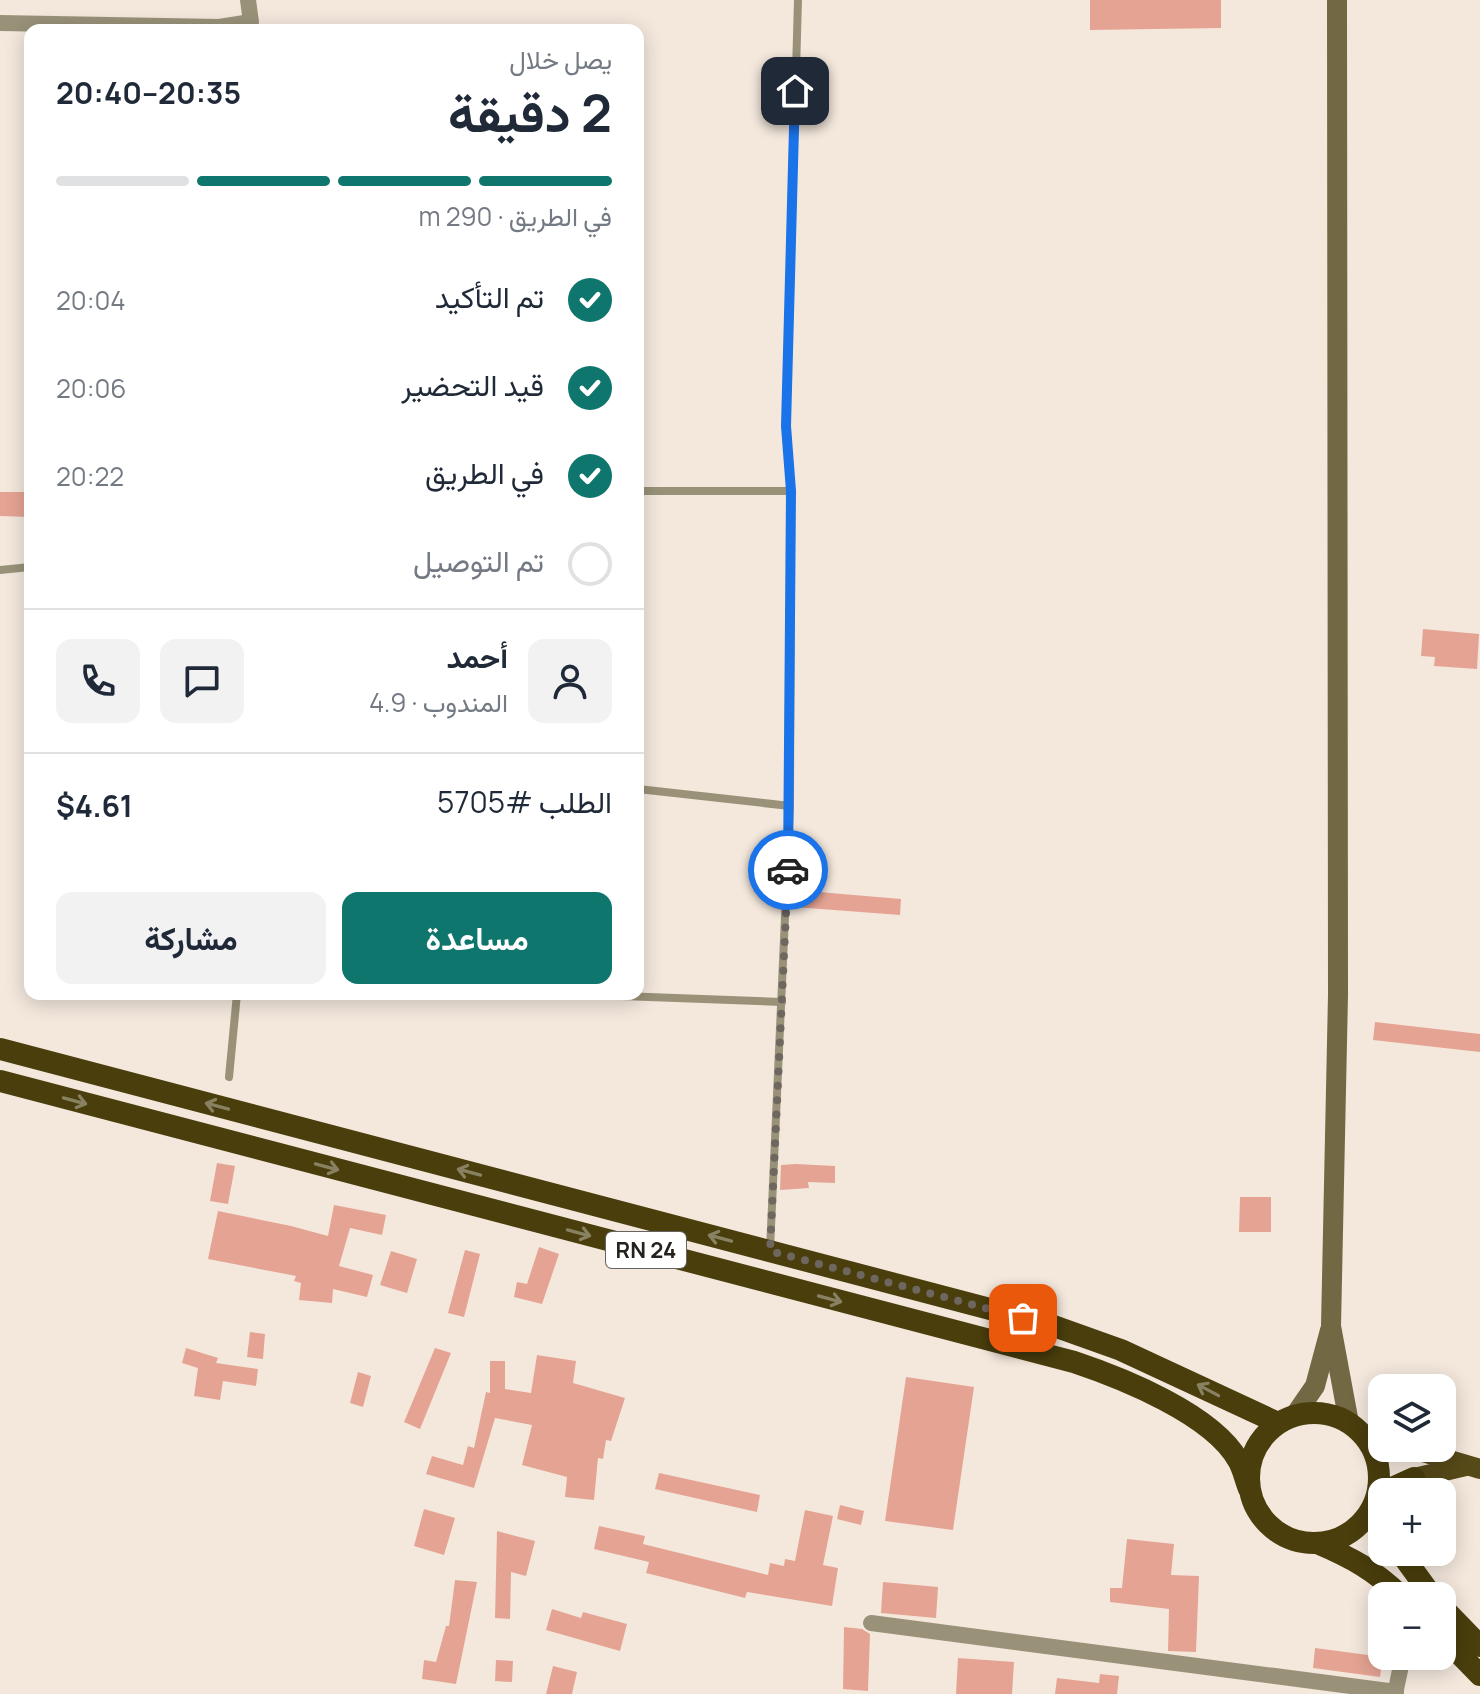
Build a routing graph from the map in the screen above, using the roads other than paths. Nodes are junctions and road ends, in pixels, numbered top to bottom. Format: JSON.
{"nodes":[{"id":1,"x":248,"y":0,"type":"edge"},
{"id":2,"x":798,"y":0,"type":"edge"},
{"id":3,"x":1337,"y":0,"type":"edge"},
{"id":4,"x":0,"y":23,"type":"edge"},
{"id":5,"x":55,"y":24,"type":"edge"},
{"id":6,"x":252,"y":24,"type":"edge"},
{"id":7,"x":644,"y":491,"type":"edge"},
{"id":8,"x":791,"y":491,"type":"junction"},
{"id":9,"x":24,"y":568,"type":"edge"},
{"id":10,"x":0,"y":570,"type":"edge"},
{"id":11,"x":644,"y":790,"type":"edge"},
{"id":12,"x":790,"y":806,"type":"junction"},
{"id":13,"x":644,"y":997,"type":"edge"},
{"id":14,"x":236,"y":1000,"type":"edge"},
{"id":15,"x":782,"y":1002,"type":"junction"},
{"id":16,"x":0,"y":1049,"type":"edge"},
{"id":17,"x":229,"y":1077,"type":"dead end"},
{"id":18,"x":0,"y":1081,"type":"edge"},
{"id":19,"x":770,"y":1251,"type":"junction"},
{"id":20,"x":1331,"y":1326,"type":"junction"},
{"id":21,"x":1287,"y":1419,"type":"junction"},
{"id":22,"x":1365,"y":1433,"type":"edge"},
{"id":23,"x":1475,"y":1467,"type":"edge"},
{"id":24,"x":1379,"y":1478,"type":"edge"},
{"id":25,"x":1435,"y":1478,"type":"edge"},
{"id":26,"x":1249,"y":1489,"type":"junction"},
{"id":27,"x":1368,"y":1515,"type":"edge"},
{"id":28,"x":1317,"y":1543,"type":"junction"},
{"id":29,"x":1386,"y":1582,"type":"edge"},
{"id":30,"x":1456,"y":1621,"type":"edge"},
{"id":31,"x":871,"y":1623,"type":"dead end"},
{"id":32,"x":1480,"y":1646,"type":"edge"},
{"id":33,"x":1456,"y":1650,"type":"edge"},
{"id":34,"x":1400,"y":1670,"type":"edge"},
{"id":35,"x":1480,"y":1675,"type":"edge"},
{"id":36,"x":1395,"y":1693,"type":"edge"}],
"edges":[{"from":1,"to":6,"type":"street"},
{"from":2,"to":8,"type":"lane"},
{"from":3,"to":20,"type":"main road"},
{"from":4,"to":5,"type":"street"},
{"from":7,"to":8,"type":"lane"},
{"from":8,"to":12,"type":"lane"},
{"from":9,"to":10,"type":"lane"},
{"from":11,"to":12,"type":"lane"},
{"from":12,"to":15,"type":"lane"},
{"from":13,"to":15,"type":"lane"},
{"from":14,"to":17,"type":"lane"},
{"from":15,"to":19,"type":"lane"},
{"from":19,"to":16,"type":"highway","number":"RN 24","one_way":true},
{"from":18,"to":26,"type":"highway","number":"RN 24","one_way":true},
{"from":21,"to":19,"type":"highway","number":"RN 24","one_way":true},
{"from":20,"to":21,"type":"main road"},
{"from":20,"to":22,"type":"main road"},
{"from":21,"to":22,"type":"highway"},
{"from":21,"to":26,"type":"highway"},
{"from":22,"to":24,"type":"highway"},
{"from":23,"to":25,"type":"main road"},
{"from":26,"to":28,"type":"highway"},
{"from":27,"to":28,"type":"highway"},
{"from":28,"to":29,"type":"highway"},
{"from":30,"to":32,"type":"highway"},
{"from":31,"to":36,"type":"street"},
{"from":33,"to":35,"type":"highway"},
{"from":34,"to":36,"type":"street"}]}
